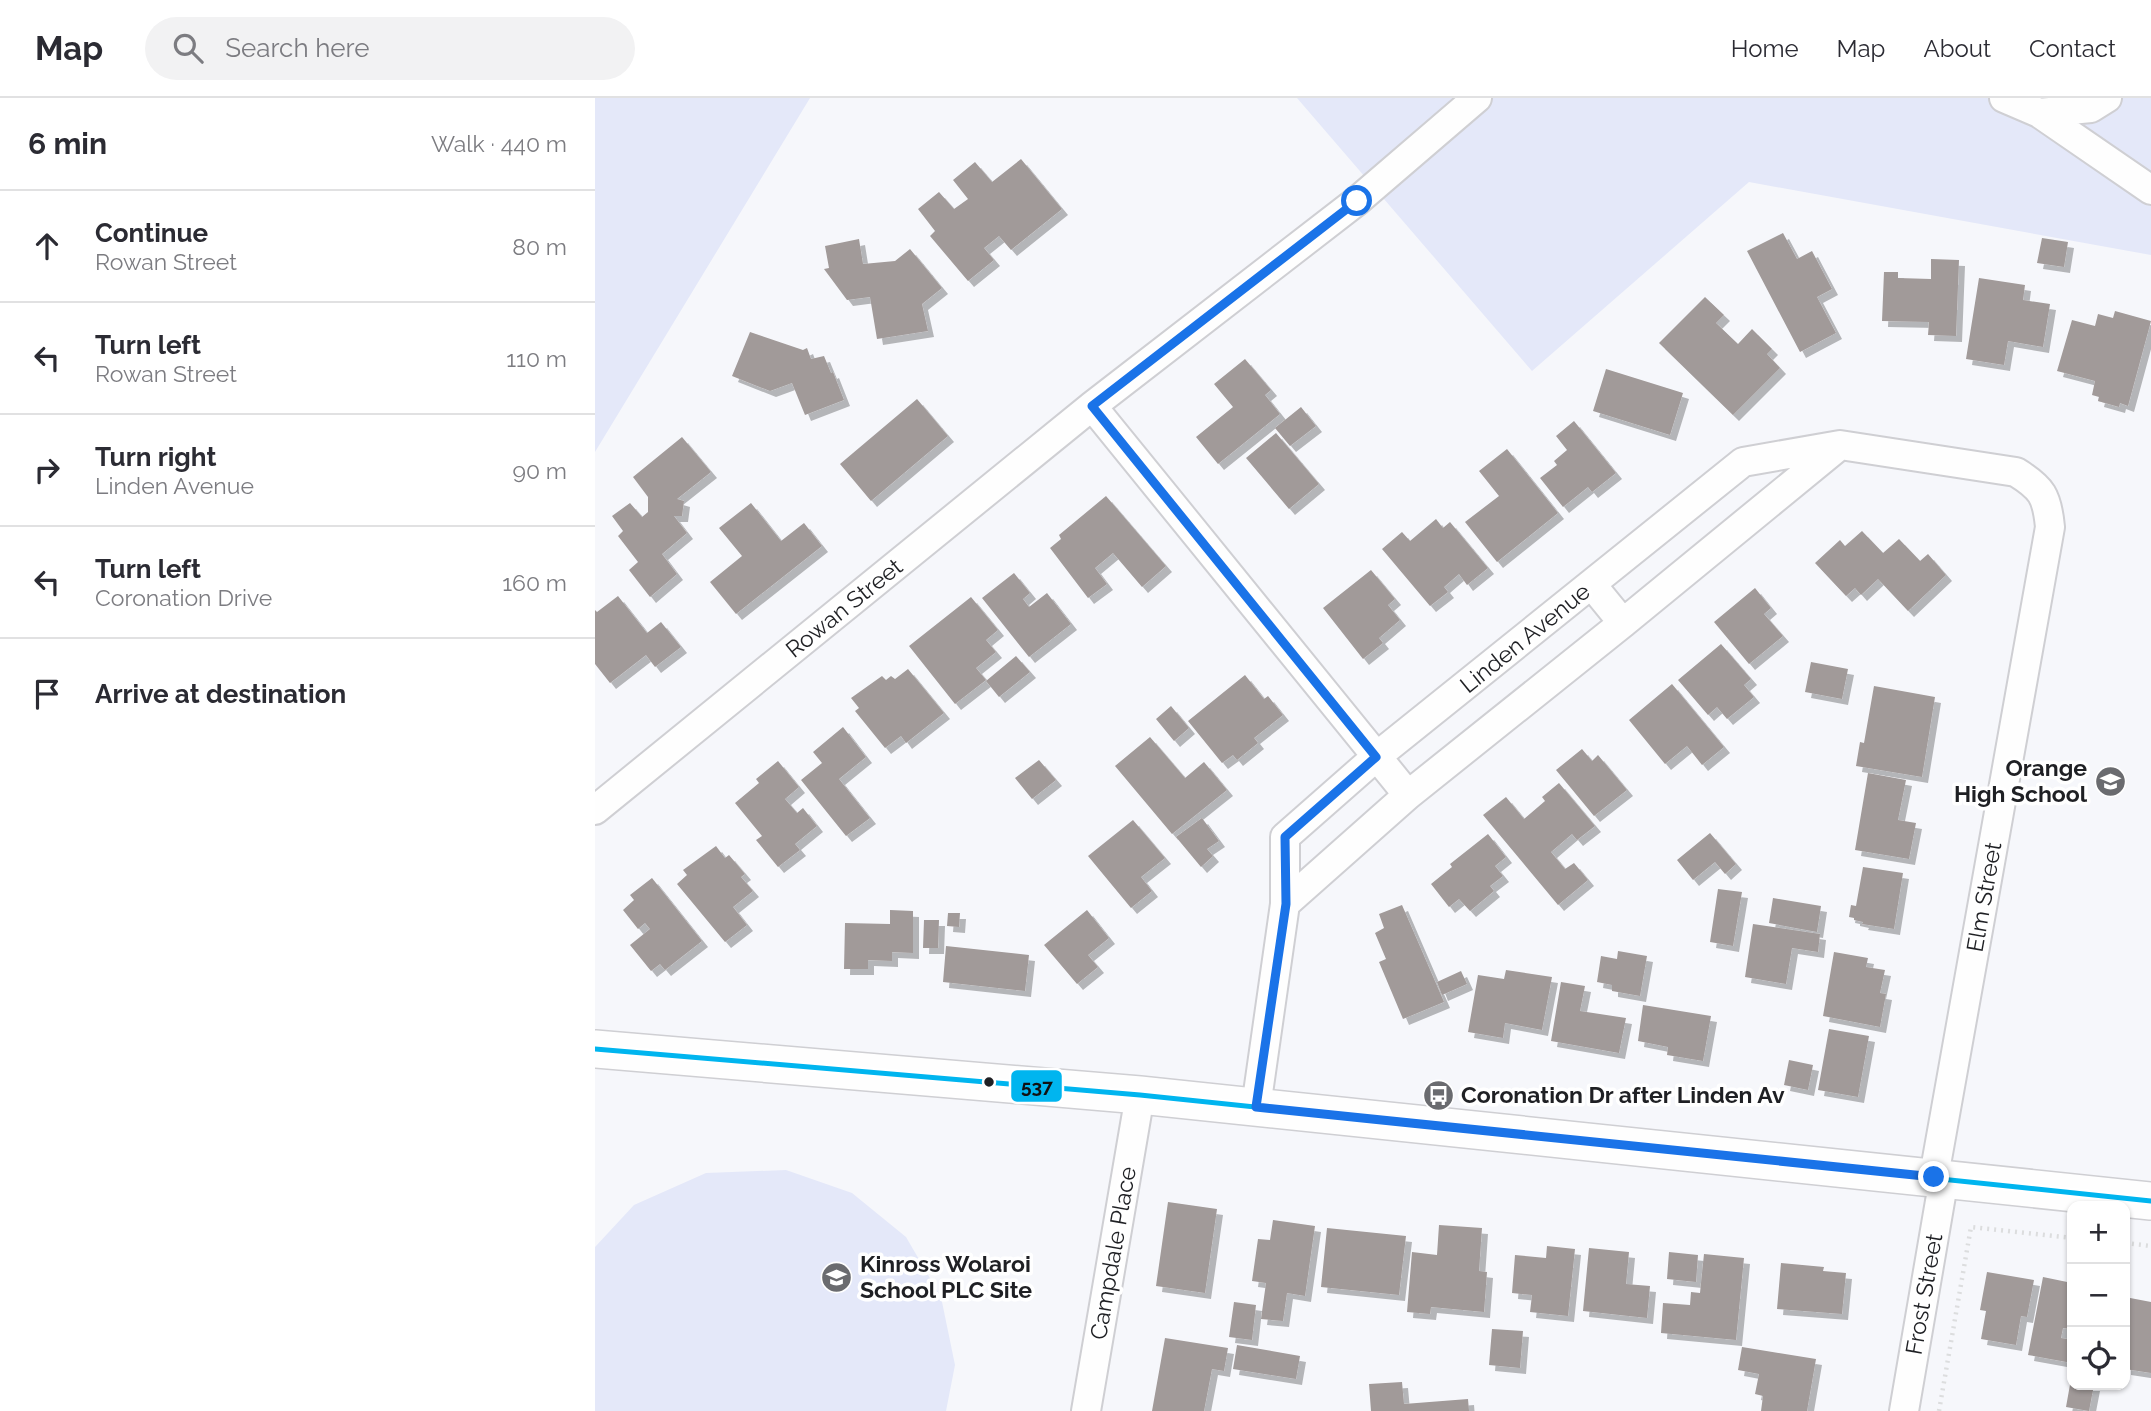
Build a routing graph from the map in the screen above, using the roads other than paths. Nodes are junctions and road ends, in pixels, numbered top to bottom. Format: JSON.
{"nodes":[{"id":1,"x":1477,"y":98,"type":"edge"},
{"id":2,"x":2004,"y":98,"type":"edge"},
{"id":3,"x":2107,"y":98,"type":"edge"},
{"id":4,"x":2039,"y":113,"type":"junction"},
{"id":5,"x":2151,"y":190,"type":"edge"},
{"id":6,"x":1092,"y":406,"type":"junction"},
{"id":7,"x":1840,"y":445,"type":"junction"},
{"id":8,"x":2044,"y":494,"type":"joint"},
{"id":9,"x":1592,"y":584,"type":"junction"},
{"id":10,"x":1623,"y":623,"type":"junction"},
{"id":11,"x":1376,"y":757,"type":"junction"},
{"id":12,"x":1408,"y":795,"type":"junction"},
{"id":13,"x":595,"y":810,"type":"edge"},
{"id":14,"x":1286,"y":904,"type":"junction"},
{"id":15,"x":595,"y":1049,"type":"edge"},
{"id":16,"x":1140,"y":1095,"type":"junction"},
{"id":17,"x":1256,"y":1107,"type":"junction"},
{"id":18,"x":1939,"y":1177,"type":"junction"},
{"id":19,"x":2151,"y":1201,"type":"edge"},
{"id":20,"x":1086,"y":1411,"type":"edge"},
{"id":21,"x":1904,"y":1411,"type":"edge"}],
"edges":[{"from":1,"to":6,"type":"street","name":"Rowan Street"},
{"from":2,"to":4,"type":"street"},
{"from":3,"to":4,"type":"street"},
{"from":4,"to":5,"type":"street"},
{"from":6,"to":11,"type":"street"},
{"from":6,"to":13,"type":"street","name":"Rowan Street"},
{"from":7,"to":8,"type":"street","name":"Linden Avenue"},
{"from":7,"to":9,"type":"street","name":"Linden Avenue"},
{"from":7,"to":10,"type":"street"},
{"from":8,"to":18,"type":"street","name":"Elm Street"},
{"from":9,"to":10,"type":"street"},
{"from":9,"to":11,"type":"street","name":"Linden Avenue"},
{"from":10,"to":12,"type":"street"},
{"from":11,"to":12,"type":"street"},
{"from":11,"to":14,"type":"street","name":"Linden Avenue"},
{"from":12,"to":14,"type":"street"},
{"from":14,"to":17,"type":"street","name":"Linden Avenue"},
{"from":15,"to":16,"type":"main road"},
{"from":16,"to":17,"type":"main road"},
{"from":16,"to":20,"type":"street","name":"Campdale Place"},
{"from":17,"to":18,"type":"main road"},
{"from":18,"to":19,"type":"main road"},
{"from":18,"to":21,"type":"street","name":"Frost Street"}]}
